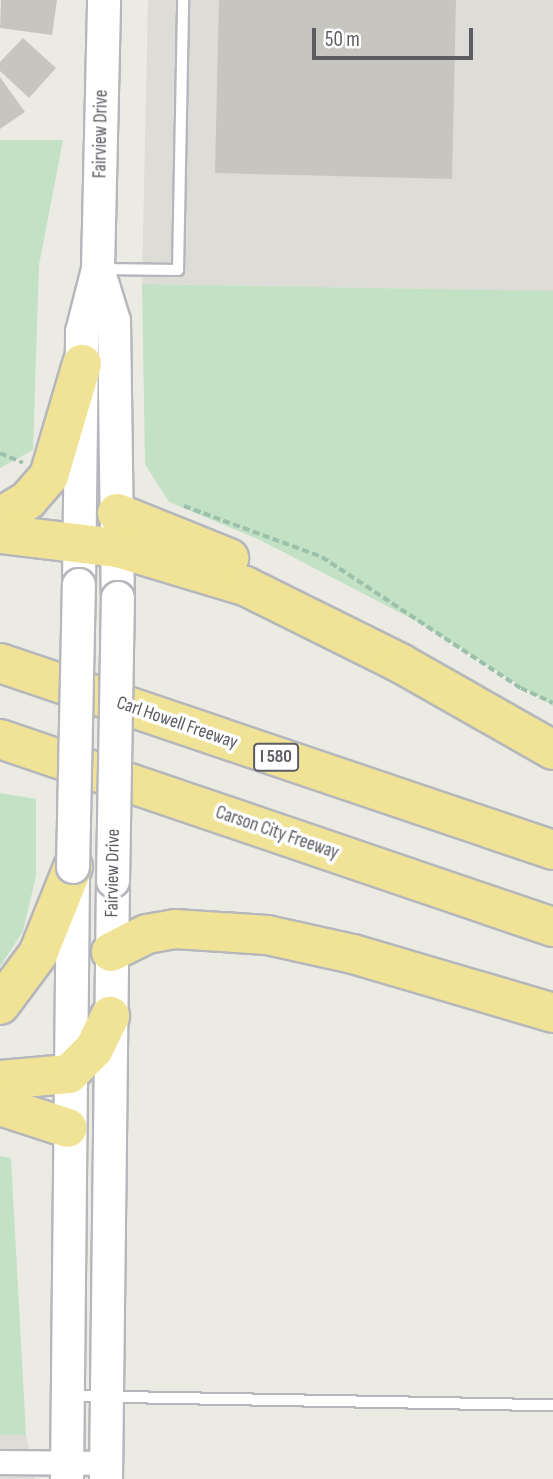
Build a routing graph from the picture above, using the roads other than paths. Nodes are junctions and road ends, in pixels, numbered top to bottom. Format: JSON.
{"nodes":[{"id":1,"x":104,"y":0,"type":"edge"},
{"id":2,"x":183,"y":0,"type":"edge"},
{"id":3,"x":98,"y":269,"type":"junction"},
{"id":4,"x":82,"y":364,"type":"junction"},
{"id":5,"x":0,"y":517,"type":"edge"},
{"id":6,"x":118,"y":531,"type":"junction"},
{"id":7,"x":0,"y":534,"type":"edge"},
{"id":8,"x":79,"y":540,"type":"junction"},
{"id":9,"x":0,"y":663,"type":"edge"},
{"id":10,"x":0,"y":739,"type":"edge"},
{"id":11,"x":553,"y":750,"type":"edge"},
{"id":12,"x":0,"y":751,"type":"edge"},
{"id":13,"x":155,"y":792,"type":"junction"},
{"id":14,"x":553,"y":850,"type":"edge"},
{"id":15,"x":73,"y":867,"type":"junction"},
{"id":16,"x":553,"y":927,"type":"edge"},
{"id":17,"x":111,"y":952,"type":"junction"},
{"id":18,"x":0,"y":1005,"type":"edge"},
{"id":19,"x":553,"y":1013,"type":"edge"},
{"id":20,"x":110,"y":1016,"type":"junction"},
{"id":21,"x":69,"y":1074,"type":"junction"},
{"id":22,"x":0,"y":1080,"type":"edge"},
{"id":23,"x":0,"y":1106,"type":"edge"},
{"id":24,"x":68,"y":1128,"type":"junction"},
{"id":25,"x":66,"y":1396,"type":"junction"},
{"id":26,"x":107,"y":1396,"type":"junction"},
{"id":27,"x":553,"y":1405,"type":"edge"},
{"id":28,"x":0,"y":1462,"type":"edge"},
{"id":29,"x":67,"y":1471,"type":"edge"},
{"id":30,"x":106,"y":1471,"type":"edge"}],
"edges":[{"from":1,"to":3,"type":"main road","name":"Fairview Drive"},
{"from":2,"to":3,"type":"lane"},
{"from":3,"to":4,"type":"main road","name":"Fairview Drive"},
{"from":3,"to":6,"type":"main road","name":"Fairview Drive"},
{"from":4,"to":5,"type":"highway"},
{"from":4,"to":8,"type":"main road","name":"Fairview Drive"},
{"from":6,"to":8,"type":"highway"},
{"from":6,"to":11,"type":"highway"},
{"from":6,"to":17,"type":"main road","name":"Fairview Drive","bridge":true},
{"from":7,"to":8,"type":"highway"},
{"from":8,"to":15,"type":"main road","name":"Fairview Drive","bridge":true},
{"from":9,"to":14,"type":"highway","name":"Carl Howell Freeway","number":"I 580"},
{"from":10,"to":13,"type":"highway","name":"Carson City Freeway"},
{"from":12,"to":13,"type":"highway"},
{"from":13,"to":16,"type":"highway","name":"Carson City Freeway"},
{"from":15,"to":18,"type":"highway"},
{"from":15,"to":21,"type":"main road","name":"Fairview Drive"},
{"from":17,"to":19,"type":"highway"},
{"from":17,"to":20,"type":"main road","name":"Fairview Drive"},
{"from":20,"to":21,"type":"highway"},
{"from":20,"to":26,"type":"main road","name":"Fairview Drive"},
{"from":21,"to":22,"type":"highway"},
{"from":21,"to":24,"type":"main road","name":"Fairview Drive"},
{"from":23,"to":24,"type":"highway"},
{"from":24,"to":25,"type":"main road","name":"Fairview Drive"},
{"from":25,"to":26,"type":"lane"},
{"from":25,"to":29,"type":"main road","name":"Fairview Drive"},
{"from":26,"to":27,"type":"lane"},
{"from":26,"to":30,"type":"main road","name":"Fairview Drive"},
{"from":28,"to":29,"type":"street"},
{"from":29,"to":30,"type":"street"}]}
